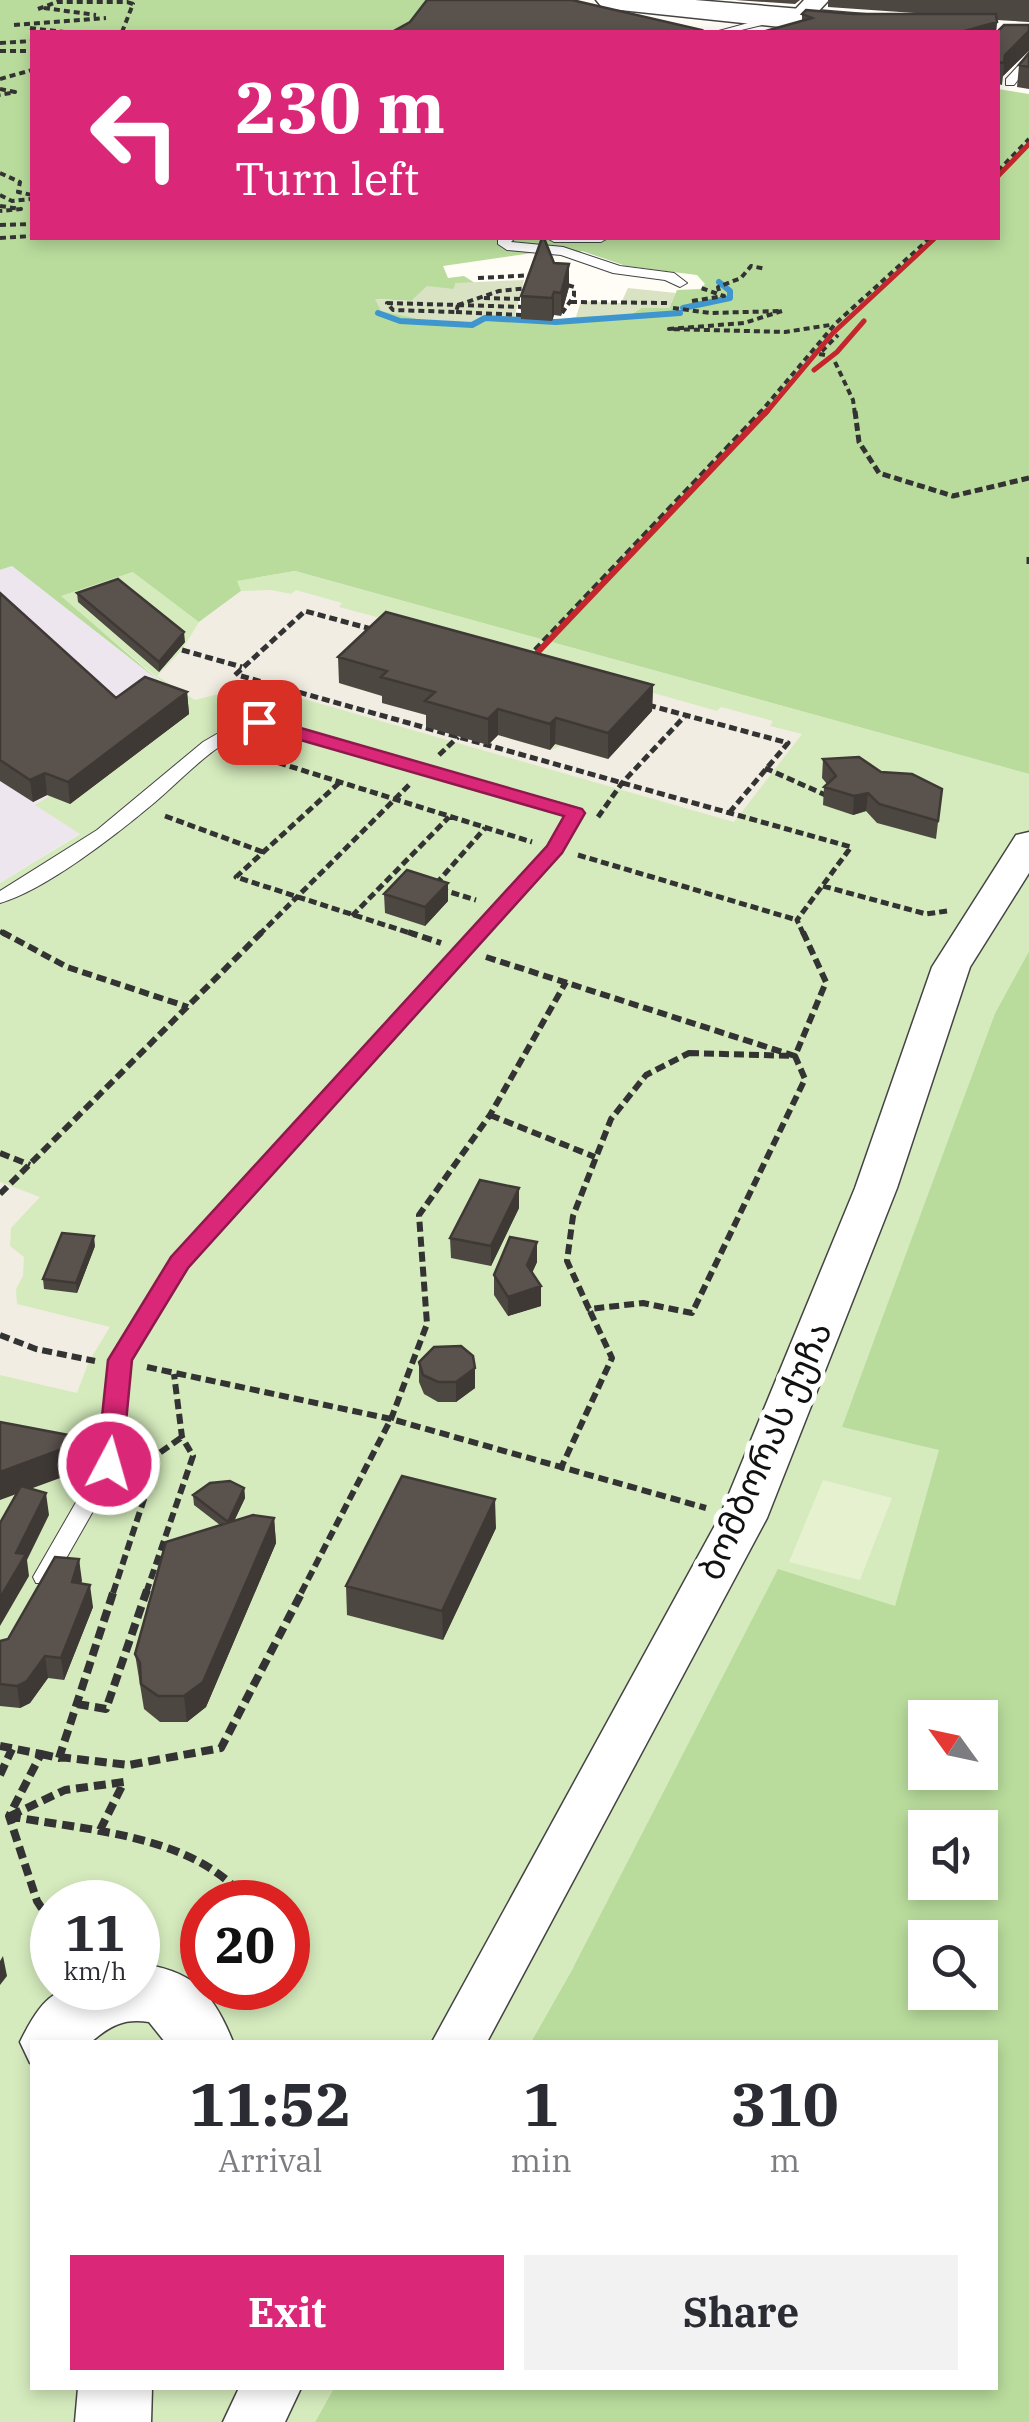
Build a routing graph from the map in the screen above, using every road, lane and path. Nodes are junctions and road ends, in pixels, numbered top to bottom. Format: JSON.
{"nodes":[{"id":1,"x":611,"y":0,"type":"edge"},
{"id":2,"x":125,"y":1,"type":"edge"},
{"id":3,"x":795,"y":18,"type":"edge"},
{"id":4,"x":901,"y":25,"type":"edge"},
{"id":5,"x":50,"y":30,"type":"edge"},
{"id":6,"x":123,"y":30,"type":"edge"},
{"id":7,"x":732,"y":30,"type":"edge"},
{"id":8,"x":30,"y":41,"type":"edge"},
{"id":9,"x":1024,"y":42,"type":"edge"},
{"id":10,"x":0,"y":43,"type":"edge"},
{"id":11,"x":0,"y":51,"type":"edge"},
{"id":12,"x":30,"y":52,"type":"edge"},
{"id":13,"x":30,"y":70,"type":"edge"},
{"id":14,"x":0,"y":78,"type":"edge"},
{"id":15,"x":1010,"y":82,"type":"dead end"},
{"id":16,"x":1029,"y":139,"type":"edge"},
{"id":17,"x":1000,"y":168,"type":"edge"},
{"id":18,"x":0,"y":173,"type":"edge"},
{"id":19,"x":0,"y":195,"type":"edge"},
{"id":20,"x":30,"y":196,"type":"edge"},
{"id":21,"x":30,"y":197,"type":"edge"},
{"id":22,"x":12,"y":200,"type":"junction"},
{"id":23,"x":0,"y":208,"type":"edge"},
{"id":24,"x":30,"y":224,"type":"edge"},
{"id":25,"x":0,"y":225,"type":"edge"},
{"id":26,"x":30,"y":236,"type":"edge"},
{"id":27,"x":0,"y":238,"type":"edge"},
{"id":28,"x":505,"y":240,"type":"edge"},
{"id":29,"x":928,"y":240,"type":"edge"},
{"id":30,"x":766,"y":269,"type":"dead end"},
{"id":31,"x":550,"y":276,"type":"edge"},
{"id":32,"x":557,"y":282,"type":"edge"},
{"id":33,"x":680,"y":283,"type":"dead end"},
{"id":34,"x":528,"y":288,"type":"junction"},
{"id":35,"x":702,"y":288,"type":"dead end"},
{"id":36,"x":721,"y":288,"type":"junction"},
{"id":37,"x":478,"y":298,"type":"junction"},
{"id":38,"x":525,"y":300,"type":"junction"},
{"id":39,"x":570,"y":302,"type":"junction"},
{"id":40,"x":669,"y":303,"type":"dead end"},
{"id":41,"x":458,"y":305,"type":"junction"},
{"id":42,"x":523,"y":310,"type":"junction"},
{"id":43,"x":456,"y":312,"type":"junction"},
{"id":44,"x":562,"y":313,"type":"edge"},
{"id":45,"x":830,"y":326,"type":"dead end"},
{"id":46,"x":838,"y":334,"type":"dead end"},
{"id":47,"x":825,"y":356,"type":"dead end"},
{"id":48,"x":835,"y":362,"type":"dead end"},
{"id":49,"x":1029,"y":478,"type":"edge"},
{"id":50,"x":1029,"y":557,"type":"edge"},
{"id":51,"x":1029,"y":564,"type":"edge"},
{"id":52,"x":381,"y":632,"type":"edge"},
{"id":53,"x":182,"y":650,"type":"edge"},
{"id":54,"x":535,"y":650,"type":"edge"},
{"id":55,"x":244,"y":667,"type":"junction"},
{"id":56,"x":235,"y":674,"type":"junction"},
{"id":57,"x":229,"y":693,"type":"joint"},
{"id":58,"x":647,"y":705,"type":"edge"},
{"id":59,"x":685,"y":716,"type":"junction"},
{"id":60,"x":234,"y":726,"type":"junction"},
{"id":61,"x":215,"y":743,"type":"junction"},
{"id":62,"x":765,"y":768,"type":"junction"},
{"id":63,"x":340,"y":783,"type":"junction"},
{"id":64,"x":621,"y":786,"type":"junction"},
{"id":65,"x":403,"y":790,"type":"dead end"},
{"id":66,"x":832,"y":797,"type":"edge"},
{"id":67,"x":394,"y":800,"type":"junction"},
{"id":68,"x":729,"y":813,"type":"junction"},
{"id":69,"x":449,"y":817,"type":"junction"},
{"id":70,"x":178,"y":820,"type":"dead end"},
{"id":71,"x":485,"y":828,"type":"junction"},
{"id":72,"x":1029,"y":843,"type":"edge"},
{"id":73,"x":555,"y":849,"type":"junction"},
{"id":74,"x":263,"y":852,"type":"junction"},
{"id":75,"x":392,"y":874,"type":"junction"},
{"id":76,"x":405,"y":878,"type":"edge"},
{"id":77,"x":823,"y":886,"type":"junction"},
{"id":78,"x":433,"y":887,"type":"junction"},
{"id":79,"x":426,"y":894,"type":"edge"},
{"id":80,"x":0,"y":898,"type":"edge"},
{"id":81,"x":296,"y":898,"type":"junction"},
{"id":82,"x":499,"y":907,"type":"junction"},
{"id":83,"x":926,"y":914,"type":"dead end"},
{"id":84,"x":352,"y":916,"type":"junction"},
{"id":85,"x":798,"y":920,"type":"junction"},
{"id":86,"x":0,"y":931,"type":"edge"},
{"id":87,"x":462,"y":950,"type":"junction"},
{"id":88,"x":566,"y":982,"type":"junction"},
{"id":89,"x":188,"y":1007,"type":"junction"},
{"id":90,"x":795,"y":1056,"type":"junction"},
{"id":91,"x":490,"y":1114,"type":"junction"},
{"id":92,"x":0,"y":1153,"type":"edge"},
{"id":93,"x":595,"y":1157,"type":"junction"},
{"id":94,"x":30,"y":1165,"type":"junction"},
{"id":95,"x":0,"y":1194,"type":"edge"},
{"id":96,"x":588,"y":1308,"type":"junction"},
{"id":97,"x":0,"y":1335,"type":"edge"},
{"id":98,"x":89,"y":1361,"type":"dead end"},
{"id":99,"x":390,"y":1419,"type":"junction"},
{"id":100,"x":182,"y":1438,"type":"junction"},
{"id":101,"x":148,"y":1461,"type":"junction"},
{"id":102,"x":109,"y":1464,"type":"junction"},
{"id":103,"x":560,"y":1470,"type":"junction"},
{"id":104,"x":743,"y":1518,"type":"junction"},
{"id":105,"x":30,"y":1601,"type":"edge"},
{"id":106,"x":76,"y":1704,"type":"junction"},
{"id":107,"x":0,"y":1746,"type":"edge"},
{"id":108,"x":12,"y":1749,"type":"junction"},
{"id":109,"x":41,"y":1754,"type":"junction"},
{"id":110,"x":59,"y":1757,"type":"junction"},
{"id":111,"x":129,"y":1765,"type":"junction"},
{"id":112,"x":0,"y":1775,"type":"edge"},
{"id":113,"x":124,"y":1782,"type":"junction"},
{"id":114,"x":9,"y":1816,"type":"junction"},
{"id":115,"x":98,"y":1834,"type":"junction"},
{"id":116,"x":233,"y":1880,"type":"edge"},
{"id":117,"x":30,"y":1882,"type":"edge"},
{"id":118,"x":55,"y":2040,"type":"edge"},
{"id":119,"x":198,"y":2040,"type":"edge"},
{"id":120,"x":460,"y":2040,"type":"edge"},
{"id":121,"x":115,"y":2390,"type":"edge"},
{"id":122,"x":271,"y":2390,"type":"edge"},
{"id":123,"x":112,"y":2422,"type":"edge"},
{"id":124,"x":253,"y":2422,"type":"edge"}],
"edges":[{"from":1,"to":3,"type":"street"},
{"from":2,"to":5,"type":"path"},
{"from":2,"to":6,"type":"path"},
{"from":3,"to":4,"type":"street"},
{"from":3,"to":7,"type":"lane"},
{"from":8,"to":10,"type":"path"},
{"from":9,"to":15,"type":"lane"},
{"from":11,"to":12,"type":"path"},
{"from":13,"to":14,"type":"path"},
{"from":16,"to":17,"type":"path"},
{"from":18,"to":20,"type":"path"},
{"from":19,"to":22,"type":"path"},
{"from":21,"to":22,"type":"path"},
{"from":22,"to":23,"type":"path"},
{"from":24,"to":25,"type":"path"},
{"from":26,"to":27,"type":"path"},
{"from":28,"to":33,"type":"lane"},
{"from":29,"to":54,"type":"path"},
{"from":30,"to":36,"type":"path"},
{"from":31,"to":34,"type":"path"},
{"from":32,"to":39,"type":"path"},
{"from":34,"to":37,"type":"path"},
{"from":34,"to":38,"type":"path"},
{"from":35,"to":36,"type":"path"},
{"from":36,"to":45,"type":"path"},
{"from":37,"to":38,"type":"path"},
{"from":37,"to":41,"type":"path"},
{"from":38,"to":42,"type":"path"},
{"from":39,"to":40,"type":"path"},
{"from":39,"to":44,"type":"path"},
{"from":41,"to":42,"type":"path"},
{"from":41,"to":43,"type":"path"},
{"from":41,"to":43,"type":"path"},
{"from":42,"to":43,"type":"path"},
{"from":46,"to":47,"type":"path"},
{"from":48,"to":49,"type":"path"},
{"from":50,"to":51,"type":"path"},
{"from":52,"to":55,"type":"path"},
{"from":53,"to":55,"type":"path"},
{"from":55,"to":56,"type":"path"},
{"from":56,"to":57,"type":"path"},
{"from":56,"to":64,"type":"path"},
{"from":57,"to":60,"type":"lane"},
{"from":58,"to":59,"type":"path"},
{"from":59,"to":62,"type":"path"},
{"from":59,"to":64,"type":"path"},
{"from":60,"to":61,"type":"lane"},
{"from":60,"to":73,"type":"lane"},
{"from":61,"to":63,"type":"path"},
{"from":61,"to":80,"type":"lane"},
{"from":62,"to":66,"type":"path"},
{"from":62,"to":68,"type":"path"},
{"from":63,"to":67,"type":"path"},
{"from":63,"to":74,"type":"path"},
{"from":64,"to":68,"type":"path"},
{"from":65,"to":67,"type":"path"},
{"from":67,"to":69,"type":"path"},
{"from":67,"to":81,"type":"path"},
{"from":68,"to":77,"type":"path"},
{"from":69,"to":71,"type":"path"},
{"from":69,"to":75,"type":"path"},
{"from":70,"to":74,"type":"path"},
{"from":71,"to":73,"type":"path"},
{"from":71,"to":78,"type":"path"},
{"from":72,"to":104,"type":"street","name":"ბომბორას ქუჩა"},
{"from":73,"to":82,"type":"lane"},
{"from":73,"to":85,"type":"path"},
{"from":74,"to":81,"type":"path"},
{"from":75,"to":76,"type":"path"},
{"from":75,"to":84,"type":"path"},
{"from":77,"to":83,"type":"path"},
{"from":77,"to":85,"type":"path"},
{"from":78,"to":79,"type":"path"},
{"from":78,"to":82,"type":"path"},
{"from":81,"to":84,"type":"path"},
{"from":81,"to":89,"type":"path"},
{"from":82,"to":87,"type":"lane"},
{"from":84,"to":87,"type":"path"},
{"from":85,"to":90,"type":"path"},
{"from":86,"to":89,"type":"path"},
{"from":87,"to":88,"type":"path"},
{"from":87,"to":102,"type":"lane"},
{"from":88,"to":90,"type":"path"},
{"from":88,"to":91,"type":"path"},
{"from":89,"to":94,"type":"path"},
{"from":90,"to":93,"type":"path"},
{"from":90,"to":96,"type":"path"},
{"from":91,"to":93,"type":"path"},
{"from":91,"to":99,"type":"path"},
{"from":92,"to":94,"type":"path"},
{"from":93,"to":96,"type":"path"},
{"from":94,"to":95,"type":"path"},
{"from":96,"to":103,"type":"path"},
{"from":97,"to":98,"type":"path"},
{"from":99,"to":100,"type":"path"},
{"from":99,"to":103,"type":"path"},
{"from":99,"to":111,"type":"path"},
{"from":100,"to":101,"type":"path"},
{"from":100,"to":106,"type":"path"},
{"from":101,"to":102,"type":"path"},
{"from":101,"to":106,"type":"path"},
{"from":102,"to":105,"type":"lane"},
{"from":103,"to":104,"type":"path"},
{"from":104,"to":120,"type":"street","name":"ბომბორას ქუჩა"},
{"from":106,"to":110,"type":"path"},
{"from":107,"to":108,"type":"path"},
{"from":108,"to":109,"type":"path"},
{"from":108,"to":112,"type":"path"},
{"from":109,"to":110,"type":"path"},
{"from":109,"to":114,"type":"path"},
{"from":110,"to":111,"type":"path"},
{"from":111,"to":113,"type":"path"},
{"from":113,"to":114,"type":"path"},
{"from":113,"to":115,"type":"path"},
{"from":114,"to":115,"type":"path"},
{"from":114,"to":117,"type":"path"},
{"from":115,"to":116,"type":"path"},
{"from":118,"to":119,"type":"street"},
{"from":121,"to":123,"type":"street"},
{"from":122,"to":124,"type":"street"}]}
